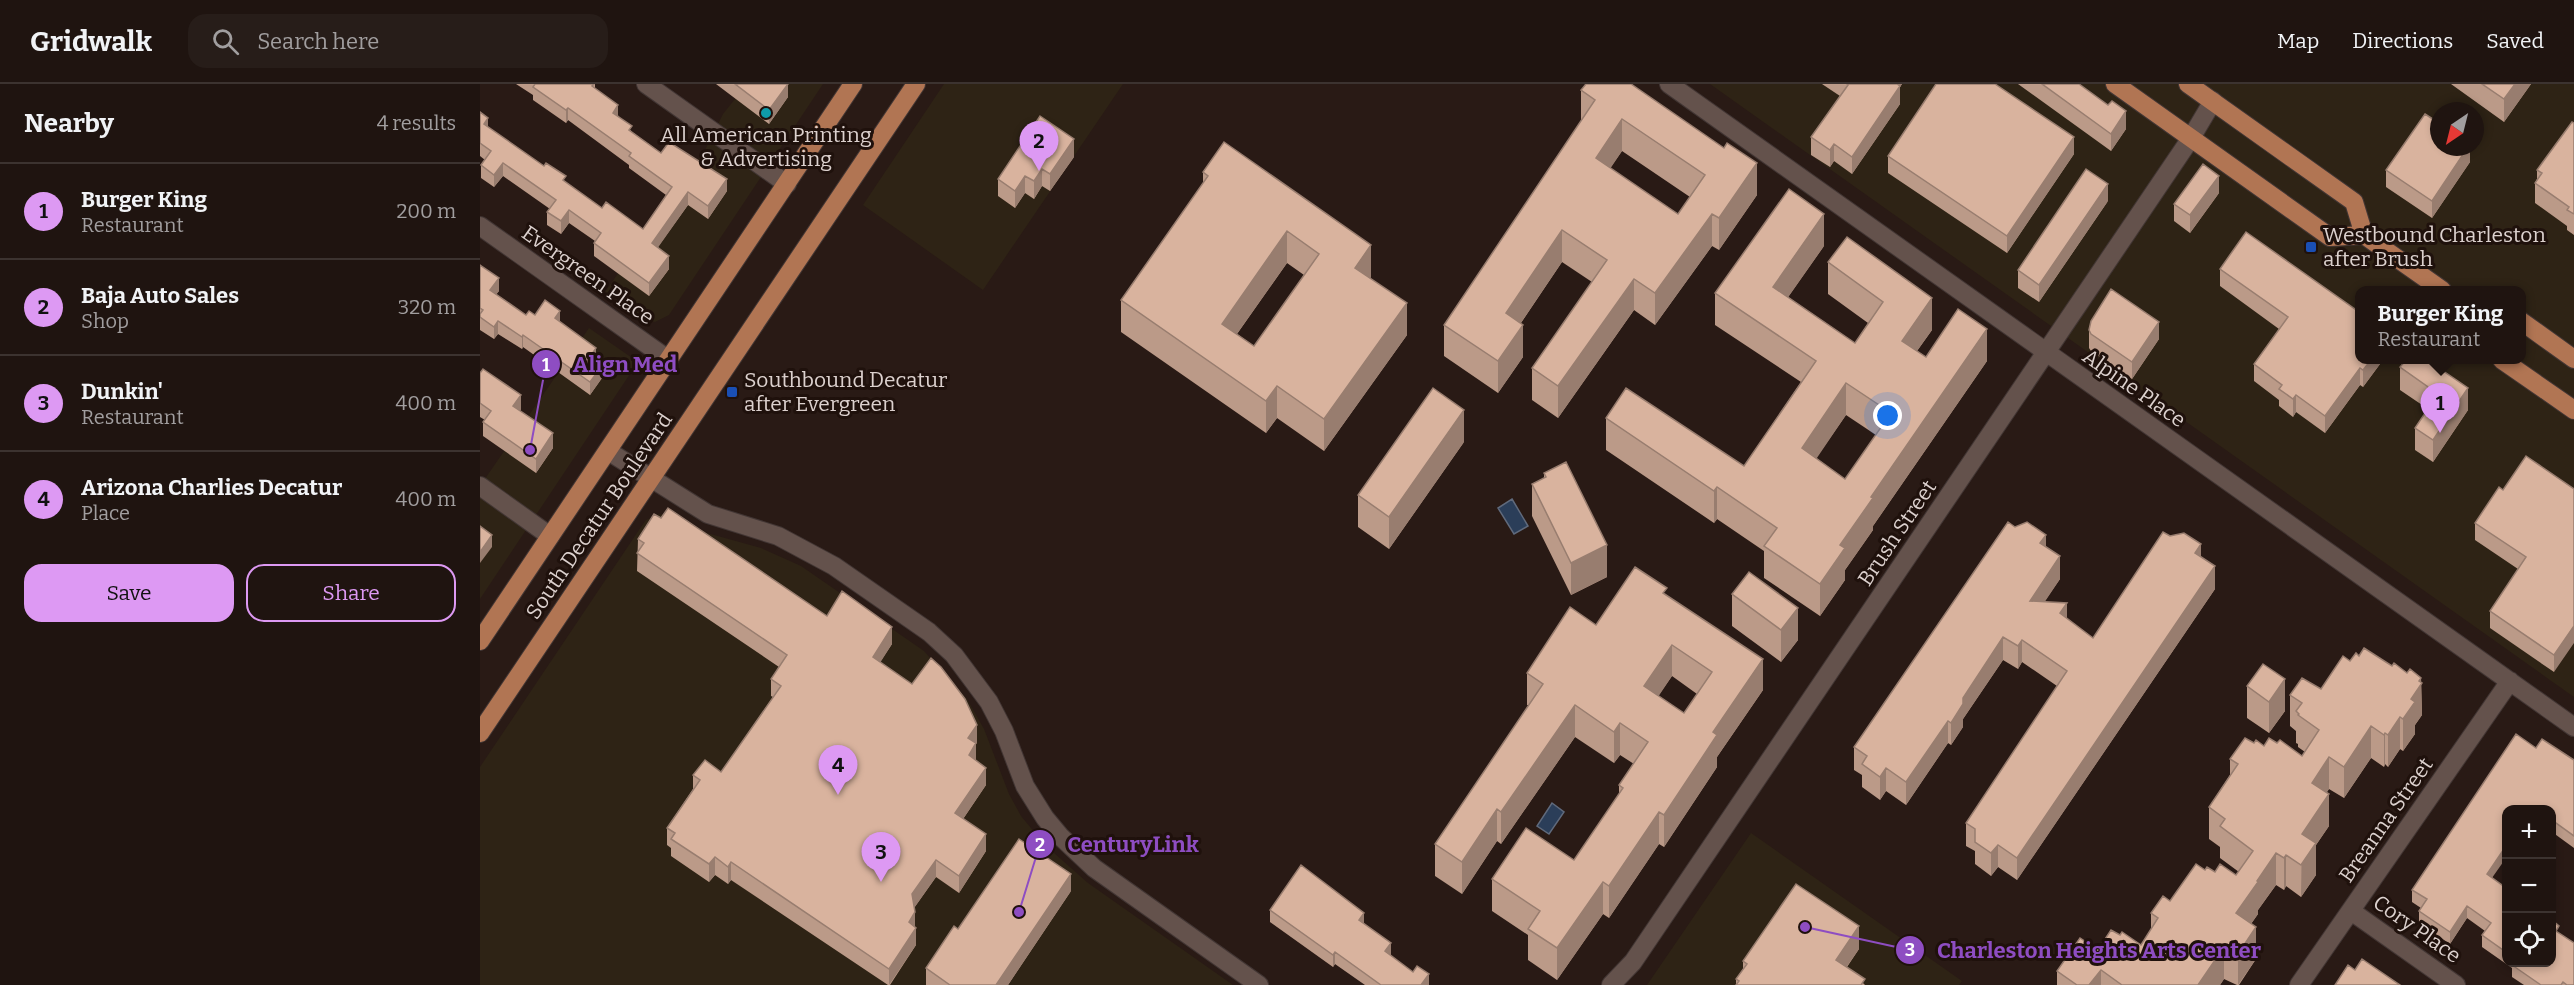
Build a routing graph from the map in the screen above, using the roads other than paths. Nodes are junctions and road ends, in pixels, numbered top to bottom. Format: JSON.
{"nodes":[{"id":1,"x":646,"y":84,"type":"edge"},
{"id":2,"x":853,"y":84,"type":"edge"},
{"id":3,"x":916,"y":84,"type":"edge"},
{"id":4,"x":1669,"y":84,"type":"edge"},
{"id":5,"x":2115,"y":84,"type":"edge"},
{"id":6,"x":2188,"y":84,"type":"edge"},
{"id":7,"x":2212,"y":101,"type":"junction"},
{"id":8,"x":2191,"y":138,"type":"junction"},
{"id":9,"x":787,"y":184,"type":"junction"},
{"id":10,"x":480,"y":226,"type":"edge"},
{"id":11,"x":2364,"y":235,"type":"junction"},
{"id":12,"x":2435,"y":286,"type":"edge"},
{"id":13,"x":2526,"y":325,"type":"edge"},
{"id":14,"x":2046,"y":353,"type":"junction"},
{"id":15,"x":2574,"y":359,"type":"edge"},
{"id":16,"x":669,"y":360,"type":"junction"},
{"id":17,"x":2508,"y":364,"type":"edge"},
{"id":18,"x":2574,"y":410,"type":"edge"},
{"id":19,"x":608,"y":451,"type":"junction"},
{"id":20,"x":651,"y":479,"type":"junction"},
{"id":21,"x":480,"y":486,"type":"edge"},
{"id":22,"x":550,"y":536,"type":"junction"},
{"id":23,"x":480,"y":641,"type":"edge"},
{"id":24,"x":2510,"y":681,"type":"junction"},
{"id":25,"x":2574,"y":727,"type":"edge"},
{"id":26,"x":480,"y":733,"type":"edge"},
{"id":27,"x":2351,"y":911,"type":"junction"},
{"id":28,"x":1259,"y":985,"type":"edge"},
{"id":29,"x":1611,"y":985,"type":"edge"},
{"id":30,"x":2300,"y":985,"type":"edge"},
{"id":31,"x":2456,"y":985,"type":"edge"}],
"edges":[{"from":1,"to":9,"type":"street"},
{"from":2,"to":9,"type":"main road","name":"South Decatur Boulevard"},
{"from":3,"to":20,"type":"main road","name":"South Decatur Boulevard"},
{"from":4,"to":14,"type":"street","name":"Alpine Place"},
{"from":5,"to":8,"type":"main road"},
{"from":6,"to":7,"type":"main road"},
{"from":7,"to":8,"type":"street","name":"Brush Street"},
{"from":7,"to":11,"type":"main road"},
{"from":8,"to":11,"type":"main road"},
{"from":8,"to":14,"type":"street","name":"Brush Street"},
{"from":9,"to":16,"type":"main road","name":"South Decatur Boulevard"},
{"from":10,"to":16,"type":"street","name":"Evergreen Place"},
{"from":11,"to":12,"type":"main road"},
{"from":13,"to":15,"type":"main road"},
{"from":14,"to":24,"type":"street","name":"Alpine Place"},
{"from":14,"to":29,"type":"street","name":"Brush Street"},
{"from":16,"to":19,"type":"main road","name":"South Decatur Boulevard"},
{"from":17,"to":18,"type":"main road"},
{"from":19,"to":20,"type":"street"},
{"from":19,"to":22,"type":"main road","name":"South Decatur Boulevard"},
{"from":20,"to":26,"type":"main road","name":"South Decatur Boulevard"},
{"from":20,"to":28,"type":"street"},
{"from":21,"to":22,"type":"street"},
{"from":22,"to":23,"type":"main road","name":"South Decatur Boulevard"},
{"from":24,"to":25,"type":"street","name":"Alpine Place"},
{"from":24,"to":27,"type":"street","name":"Breanna Street"},
{"from":27,"to":30,"type":"street","name":"Breanna Street"},
{"from":27,"to":31,"type":"street","name":"Cory Place"}]}
